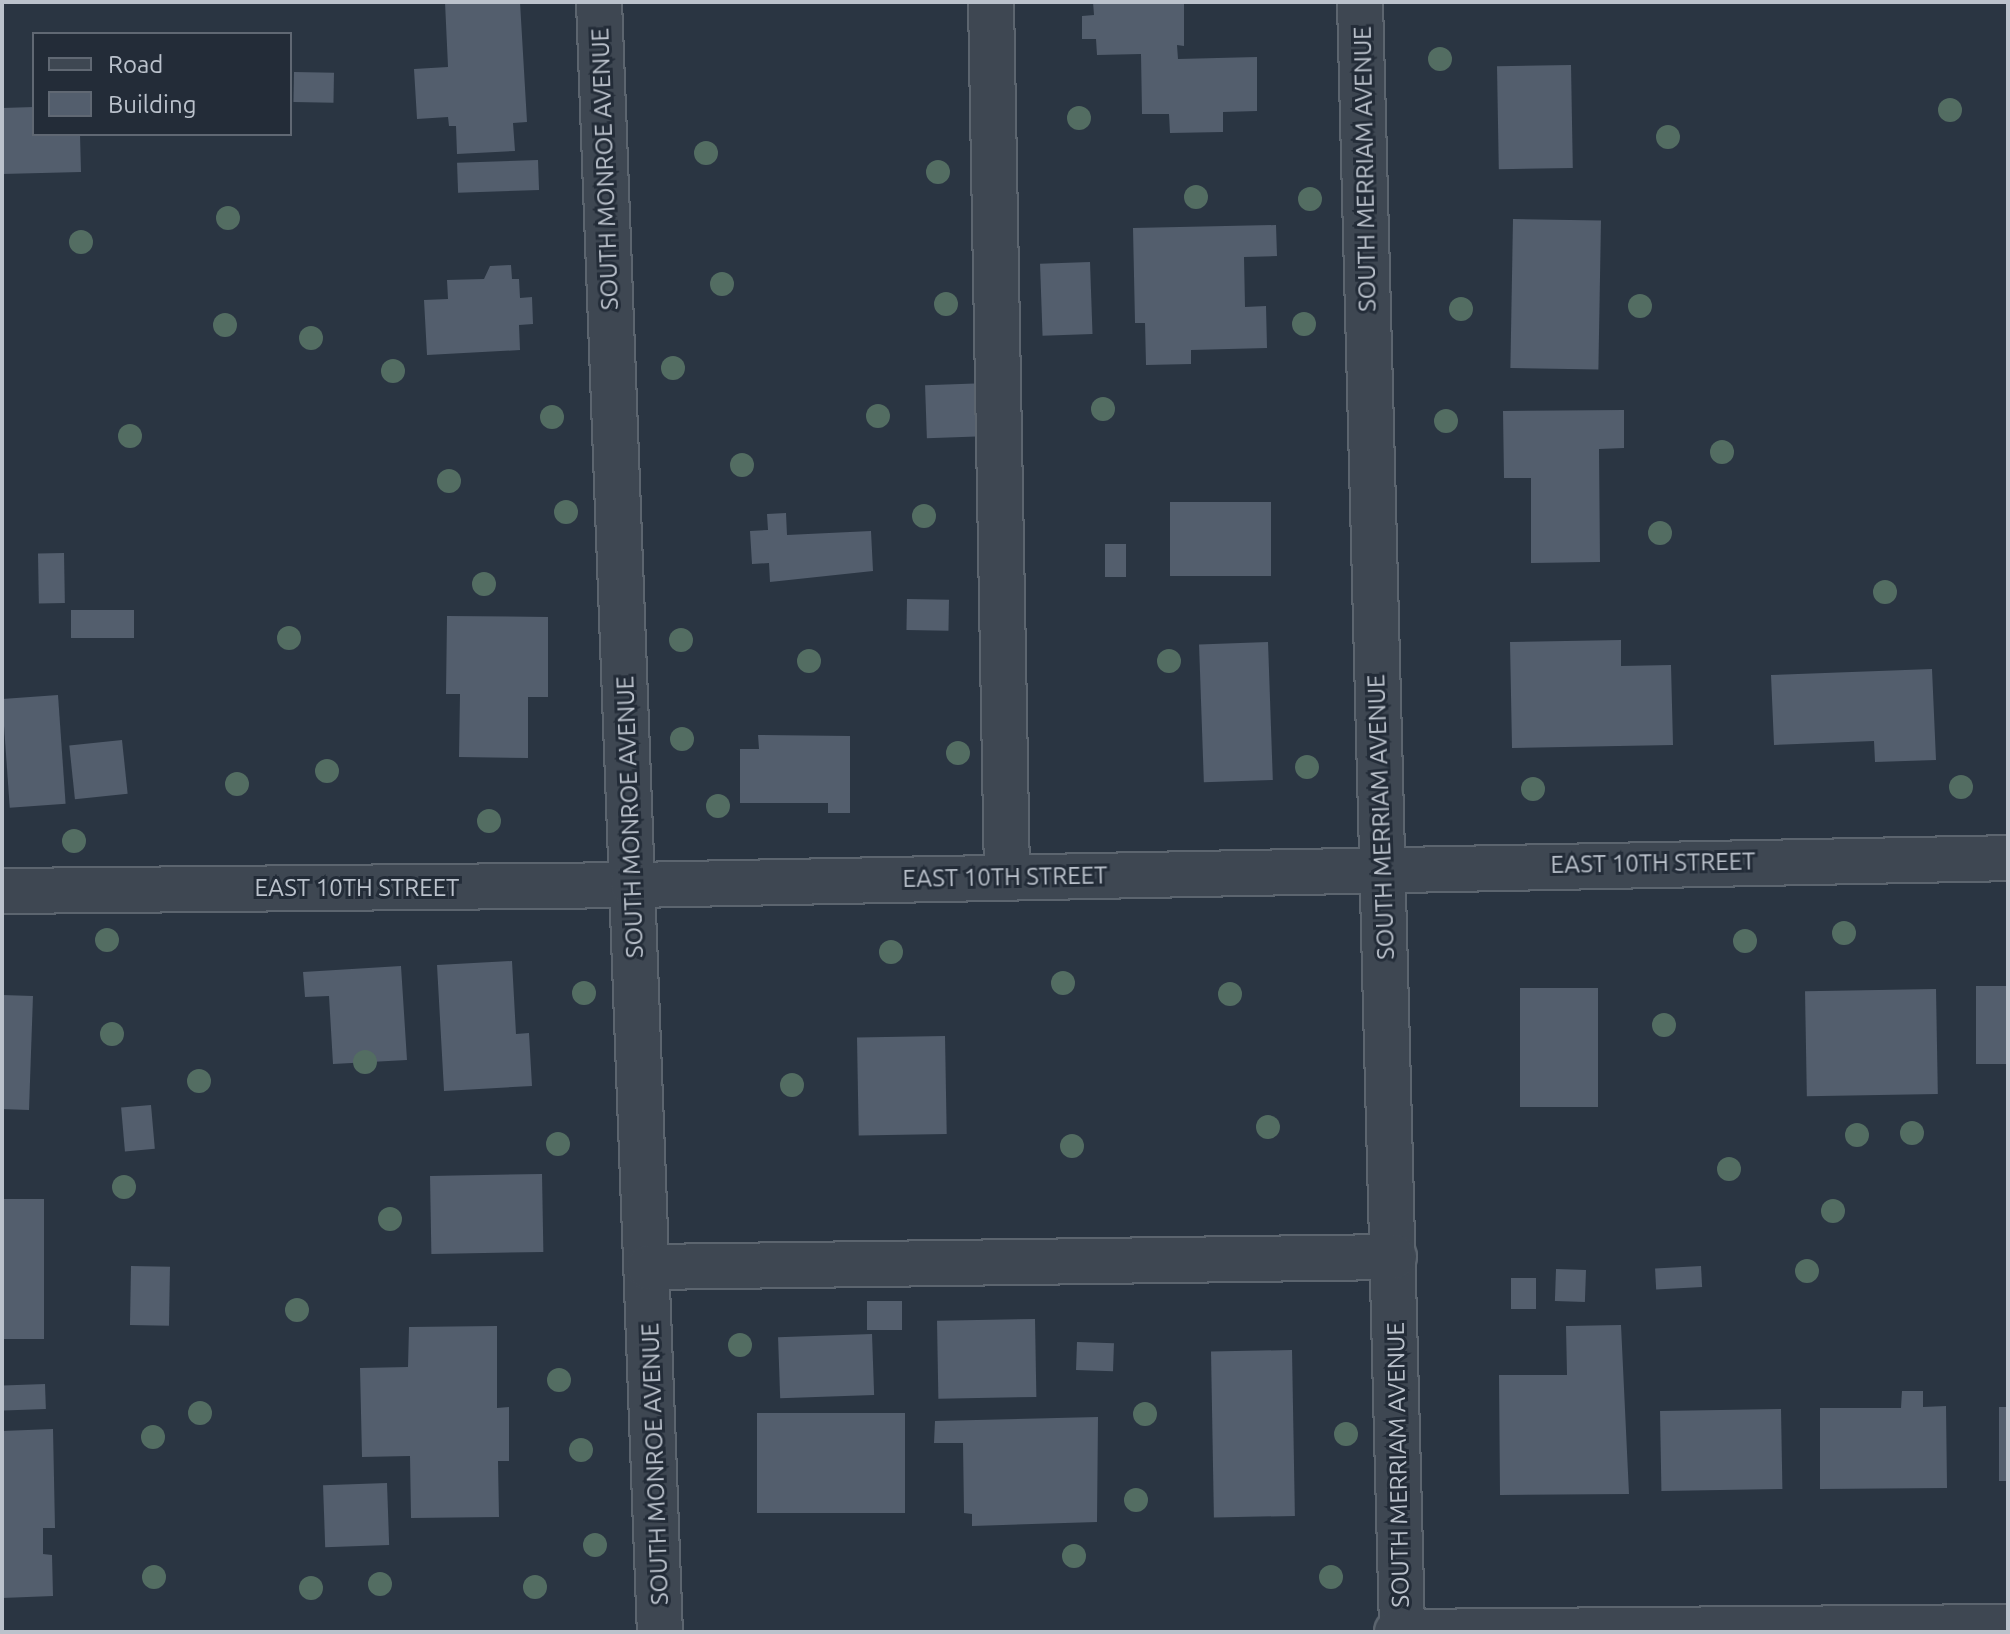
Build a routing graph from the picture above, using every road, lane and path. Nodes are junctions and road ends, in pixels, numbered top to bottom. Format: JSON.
{"nodes":[{"id":1,"x":599,"y":2,"type":"edge"},
{"id":2,"x":991,"y":2,"type":"edge"},
{"id":3,"x":1360,"y":2,"type":"edge"},
{"id":4,"x":2008,"y":858,"type":"edge"},
{"id":5,"x":1382,"y":867,"type":"junction"},
{"id":6,"x":1007,"y":877,"type":"junction"},
{"id":7,"x":633,"y":885,"type":"junction"},
{"id":8,"x":2,"y":891,"type":"edge"},
{"id":9,"x":1394,"y":1257,"type":"junction"},
{"id":10,"x":649,"y":1267,"type":"junction"},
{"id":11,"x":2008,"y":1627,"type":"edge"},
{"id":12,"x":660,"y":1632,"type":"edge"},
{"id":13,"x":1399,"y":1632,"type":"edge"}],
"edges":[{"from":1,"to":7,"type":"street","name":"SOUTH MONROE AVENUE"},
{"from":2,"to":6,"type":"street"},
{"from":3,"to":5,"type":"street","name":"SOUTH MERRIAM AVENUE"},
{"from":4,"to":5,"type":"street","name":"EAST 10TH STREET"},
{"from":5,"to":6,"type":"street","name":"EAST 10TH STREET"},
{"from":5,"to":9,"type":"street","name":"SOUTH MERRIAM AVENUE"},
{"from":6,"to":7,"type":"street","name":"EAST 10TH STREET"},
{"from":7,"to":8,"type":"street","name":"EAST 10TH STREET"},
{"from":7,"to":10,"type":"street","name":"SOUTH MONROE AVENUE"},
{"from":9,"to":10,"type":"street"},
{"from":9,"to":13,"type":"street","name":"SOUTH MERRIAM AVENUE"},
{"from":10,"to":12,"type":"street","name":"SOUTH MONROE AVENUE"},
{"from":11,"to":13,"type":"street"}]}
